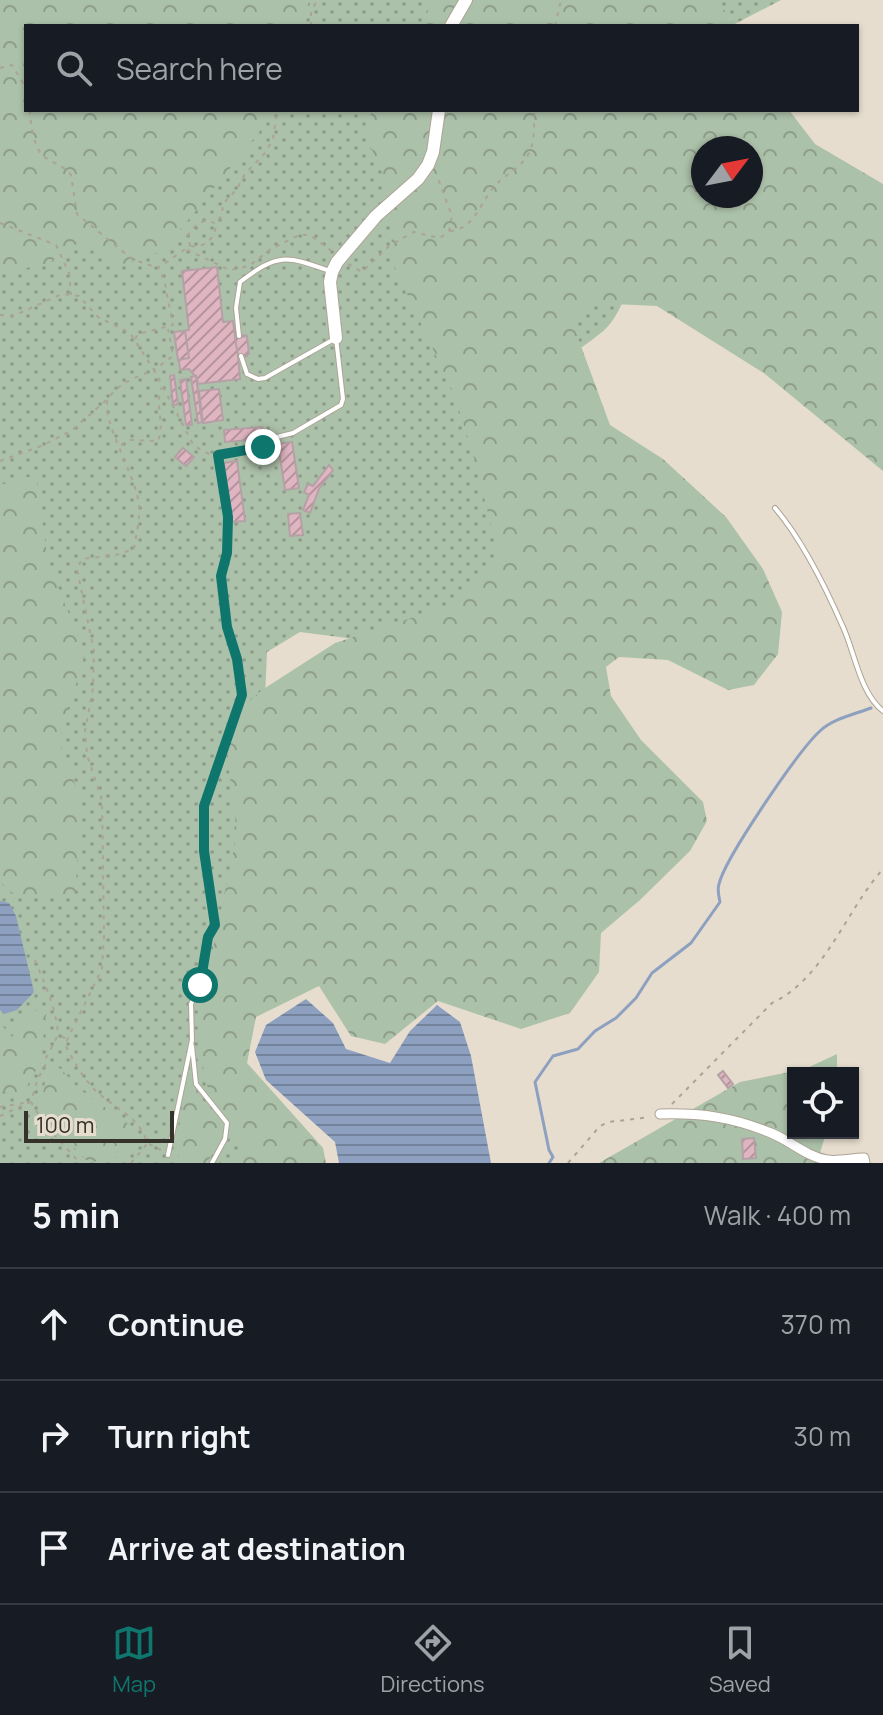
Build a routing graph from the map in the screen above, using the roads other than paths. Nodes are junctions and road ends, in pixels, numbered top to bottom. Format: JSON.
{"nodes":[{"id":1,"x":466,"y":0,"type":"edge"},
{"id":2,"x":452,"y":24,"type":"edge"},
{"id":3,"x":439,"y":112,"type":"edge"},
{"id":4,"x":332,"y":272,"type":"junction"},
{"id":5,"x":239,"y":336,"type":"dead end"},
{"id":6,"x":336,"y":338,"type":"junction"},
{"id":7,"x":241,"y":356,"type":"dead end"},
{"id":8,"x":775,"y":508,"type":"dead end"},
{"id":9,"x":883,"y":711,"type":"edge"},
{"id":10,"x":192,"y":1040,"type":"junction"},
{"id":11,"x":660,"y":1114,"type":"road end"},
{"id":12,"x":168,"y":1155,"type":"dead end"},
{"id":13,"x":212,"y":1163,"type":"edge"},
{"id":14,"x":865,"y":1163,"type":"edge"}],
"edges":[{"from":1,"to":2,"type":"street"},
{"from":3,"to":4,"type":"street"},
{"from":4,"to":5,"type":"lane"},
{"from":4,"to":6,"type":"street"},
{"from":6,"to":7,"type":"lane"},
{"from":6,"to":10,"type":"lane"},
{"from":8,"to":9,"type":"lane"},
{"from":10,"to":12,"type":"lane"},
{"from":10,"to":13,"type":"lane"},
{"from":11,"to":14,"type":"street"}]}
